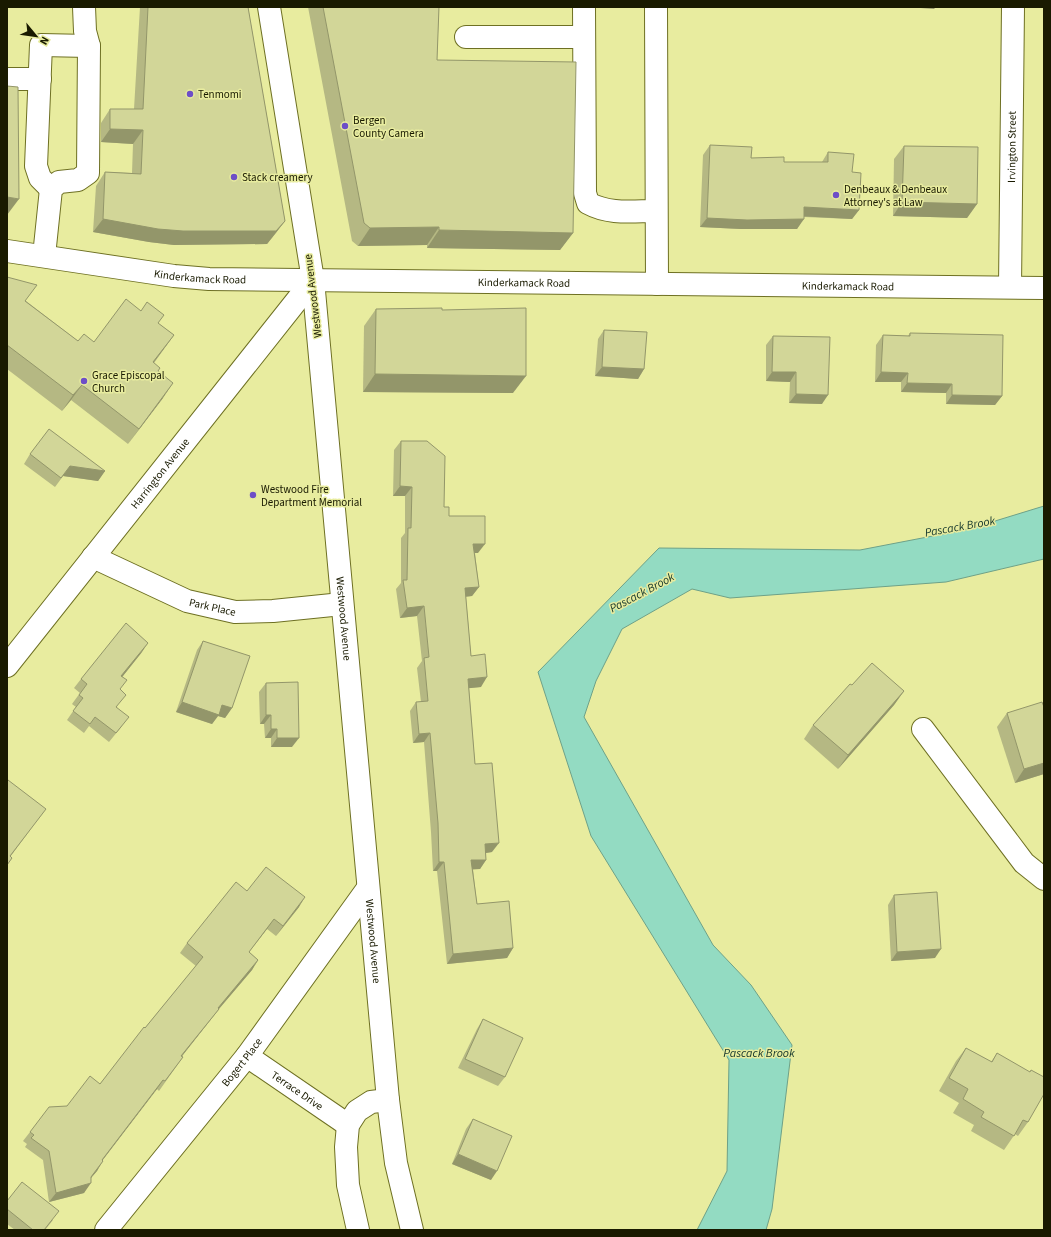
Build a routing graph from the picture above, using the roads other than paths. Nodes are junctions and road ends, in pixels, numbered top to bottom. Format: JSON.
{"nodes":[{"id":1,"x":84,"y":7,"type":"edge"},
{"id":2,"x":269,"y":7,"type":"edge"},
{"id":3,"x":584,"y":7,"type":"edge"},
{"id":4,"x":656,"y":7,"type":"edge"},
{"id":5,"x":1013,"y":7,"type":"edge"},
{"id":6,"x":466,"y":37,"type":"dead end"},
{"id":7,"x":584,"y":37,"type":"junction"},
{"id":8,"x":90,"y":46,"type":"junction"},
{"id":9,"x":7,"y":79,"type":"edge"},
{"id":10,"x":40,"y":79,"type":"junction"},
{"id":11,"x":51,"y":189,"type":"junction"},
{"id":12,"x":656,"y":210,"type":"junction"},
{"id":13,"x":7,"y":250,"type":"edge"},
{"id":14,"x":44,"y":256,"type":"junction"},
{"id":15,"x":312,"y":280,"type":"junction"},
{"id":16,"x":657,"y":284,"type":"junction"},
{"id":17,"x":1010,"y":287,"type":"junction"},
{"id":18,"x":1044,"y":288,"type":"edge"},
{"id":19,"x":93,"y":557,"type":"junction"},
{"id":20,"x":342,"y":604,"type":"junction"},
{"id":21,"x":7,"y":666,"type":"edge"},
{"id":22,"x":923,"y":729,"type":"dead end"},
{"id":23,"x":1044,"y":879,"type":"edge"},
{"id":24,"x":368,"y":888,"type":"junction"},
{"id":25,"x":247,"y":1056,"type":"junction"},
{"id":26,"x":388,"y":1100,"type":"junction"},
{"id":27,"x":348,"y":1125,"type":"junction"},
{"id":28,"x":106,"y":1230,"type":"edge"},
{"id":29,"x":358,"y":1230,"type":"edge"},
{"id":30,"x":412,"y":1230,"type":"edge"}],
"edges":[{"from":1,"to":8,"type":"street"},
{"from":2,"to":15,"type":"street","name":"Westwood Avenue"},
{"from":3,"to":7,"type":"street"},
{"from":4,"to":12,"type":"street"},
{"from":5,"to":17,"type":"street","name":"Irvington Street"},
{"from":6,"to":7,"type":"street"},
{"from":7,"to":12,"type":"street"},
{"from":8,"to":10,"type":"street"},
{"from":8,"to":11,"type":"street"},
{"from":9,"to":10,"type":"street"},
{"from":10,"to":11,"type":"street"},
{"from":11,"to":14,"type":"street"},
{"from":12,"to":16,"type":"street"},
{"from":13,"to":14,"type":"street","name":"Kinderkamack Road"},
{"from":14,"to":15,"type":"street","name":"Kinderkamack Road"},
{"from":15,"to":16,"type":"street","name":"Kinderkamack Road"},
{"from":15,"to":19,"type":"street","name":"Harrington Avenue"},
{"from":15,"to":20,"type":"street","name":"Westwood Avenue"},
{"from":16,"to":17,"type":"street","name":"Kinderkamack Road"},
{"from":17,"to":18,"type":"street","name":"Kinderkamack Road"},
{"from":19,"to":20,"type":"street","name":"Park Place"},
{"from":19,"to":21,"type":"street","name":"Harrington Avenue"},
{"from":20,"to":24,"type":"street","name":"Westwood Avenue"},
{"from":22,"to":23,"type":"street"},
{"from":24,"to":25,"type":"street","name":"Bogert Place"},
{"from":24,"to":26,"type":"street","name":"Westwood Avenue"},
{"from":25,"to":27,"type":"street","name":"Terrace Drive"},
{"from":25,"to":28,"type":"street","name":"Bogert Place"},
{"from":26,"to":27,"type":"street"},
{"from":26,"to":30,"type":"street","name":"Westwood Avenue"},
{"from":27,"to":29,"type":"street"}]}
